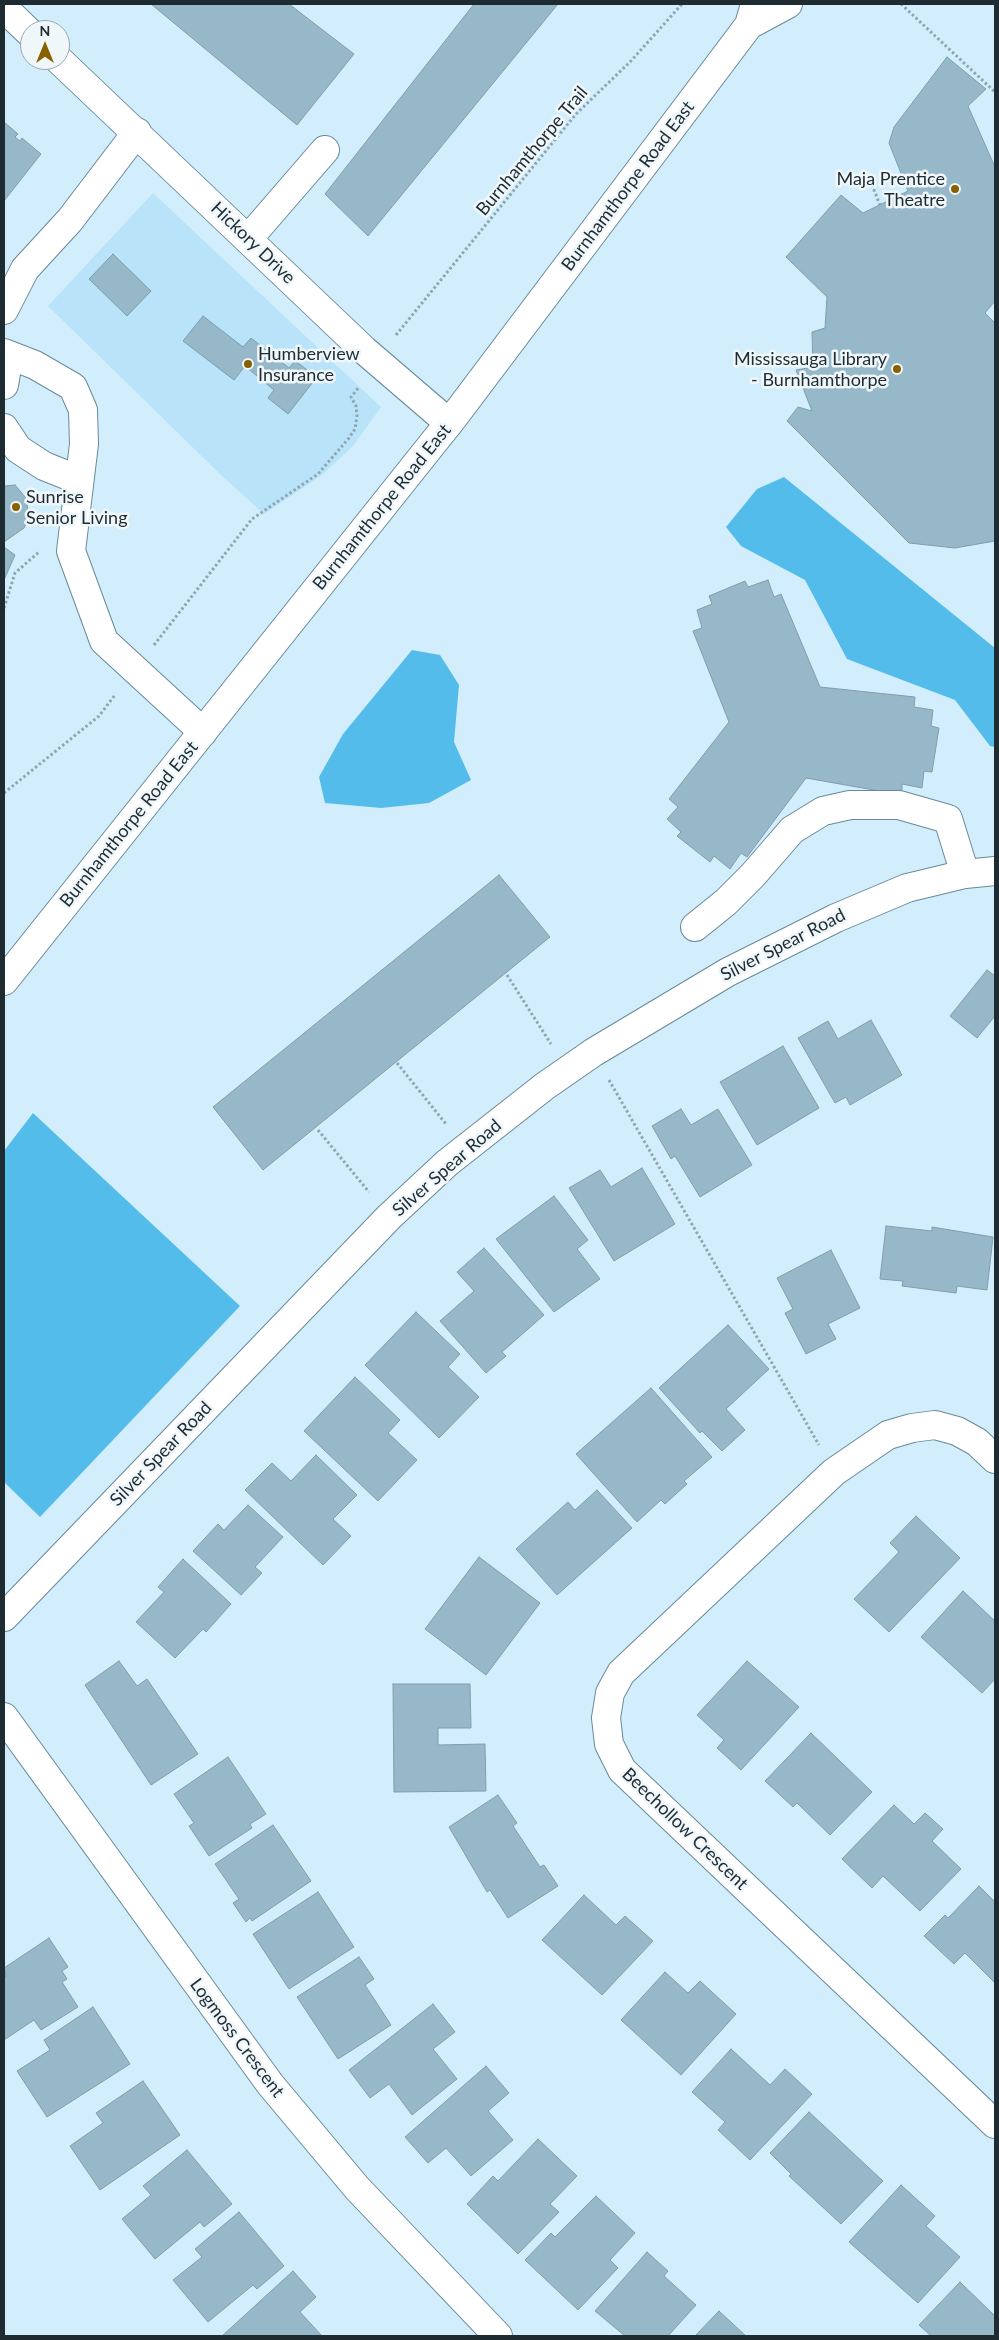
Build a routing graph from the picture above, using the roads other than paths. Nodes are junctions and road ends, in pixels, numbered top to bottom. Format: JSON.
{"nodes":[{"id":1,"x":788,"y":4,"type":"edge"},
{"id":2,"x":4,"y":8,"type":"edge"},
{"id":3,"x":752,"y":14,"type":"edge"},
{"id":4,"x":20,"y":23,"type":"edge"},
{"id":5,"x":70,"y":69,"type":"edge"},
{"id":6,"x":137,"y":132,"type":"junction"},
{"id":7,"x":325,"y":150,"type":"dead end"},
{"id":8,"x":248,"y":239,"type":"junction"},
{"id":9,"x":4,"y":310,"type":"edge"},
{"id":10,"x":6,"y":354,"type":"edge"},
{"id":11,"x":4,"y":385,"type":"edge"},
{"id":12,"x":449,"y":423,"type":"junction"},
{"id":13,"x":4,"y":428,"type":"edge"},
{"id":14,"x":79,"y":480,"type":"junction"},
{"id":15,"x":203,"y":732,"type":"junction"},
{"id":16,"x":995,"y":871,"type":"edge"},
{"id":17,"x":965,"y":874,"type":"junction"},
{"id":18,"x":695,"y":927,"type":"dead end"},
{"id":19,"x":4,"y":981,"type":"edge"},
{"id":20,"x":995,"y":1459,"type":"edge"},
{"id":21,"x":4,"y":1617,"type":"edge"},
{"id":22,"x":4,"y":1717,"type":"edge"},
{"id":23,"x":995,"y":2124,"type":"edge"},
{"id":24,"x":498,"y":2336,"type":"edge"}],
"edges":[{"from":1,"to":3,"type":"street","name":"Burnhamthorpe Road East"},
{"from":2,"to":4,"type":"street"},
{"from":3,"to":12,"type":"street","name":"Burnhamthorpe Road East"},
{"from":5,"to":6,"type":"street","name":"Hickory Drive"},
{"from":6,"to":8,"type":"street","name":"Hickory Drive"},
{"from":6,"to":9,"type":"street"},
{"from":7,"to":8,"type":"street"},
{"from":8,"to":12,"type":"street","name":"Hickory Drive"},
{"from":10,"to":11,"type":"street"},
{"from":10,"to":14,"type":"street"},
{"from":12,"to":15,"type":"street","name":"Burnhamthorpe Road East"},
{"from":13,"to":14,"type":"street"},
{"from":14,"to":15,"type":"street"},
{"from":15,"to":19,"type":"street","name":"Burnhamthorpe Road East"},
{"from":16,"to":17,"type":"street","name":"Silver Spear Road"},
{"from":17,"to":18,"type":"street"},
{"from":17,"to":21,"type":"street","name":"Silver Spear Road"},
{"from":20,"to":23,"type":"street","name":"Beechollow Crescent"},
{"from":22,"to":24,"type":"street","name":"Logmoss Crescent"}]}
